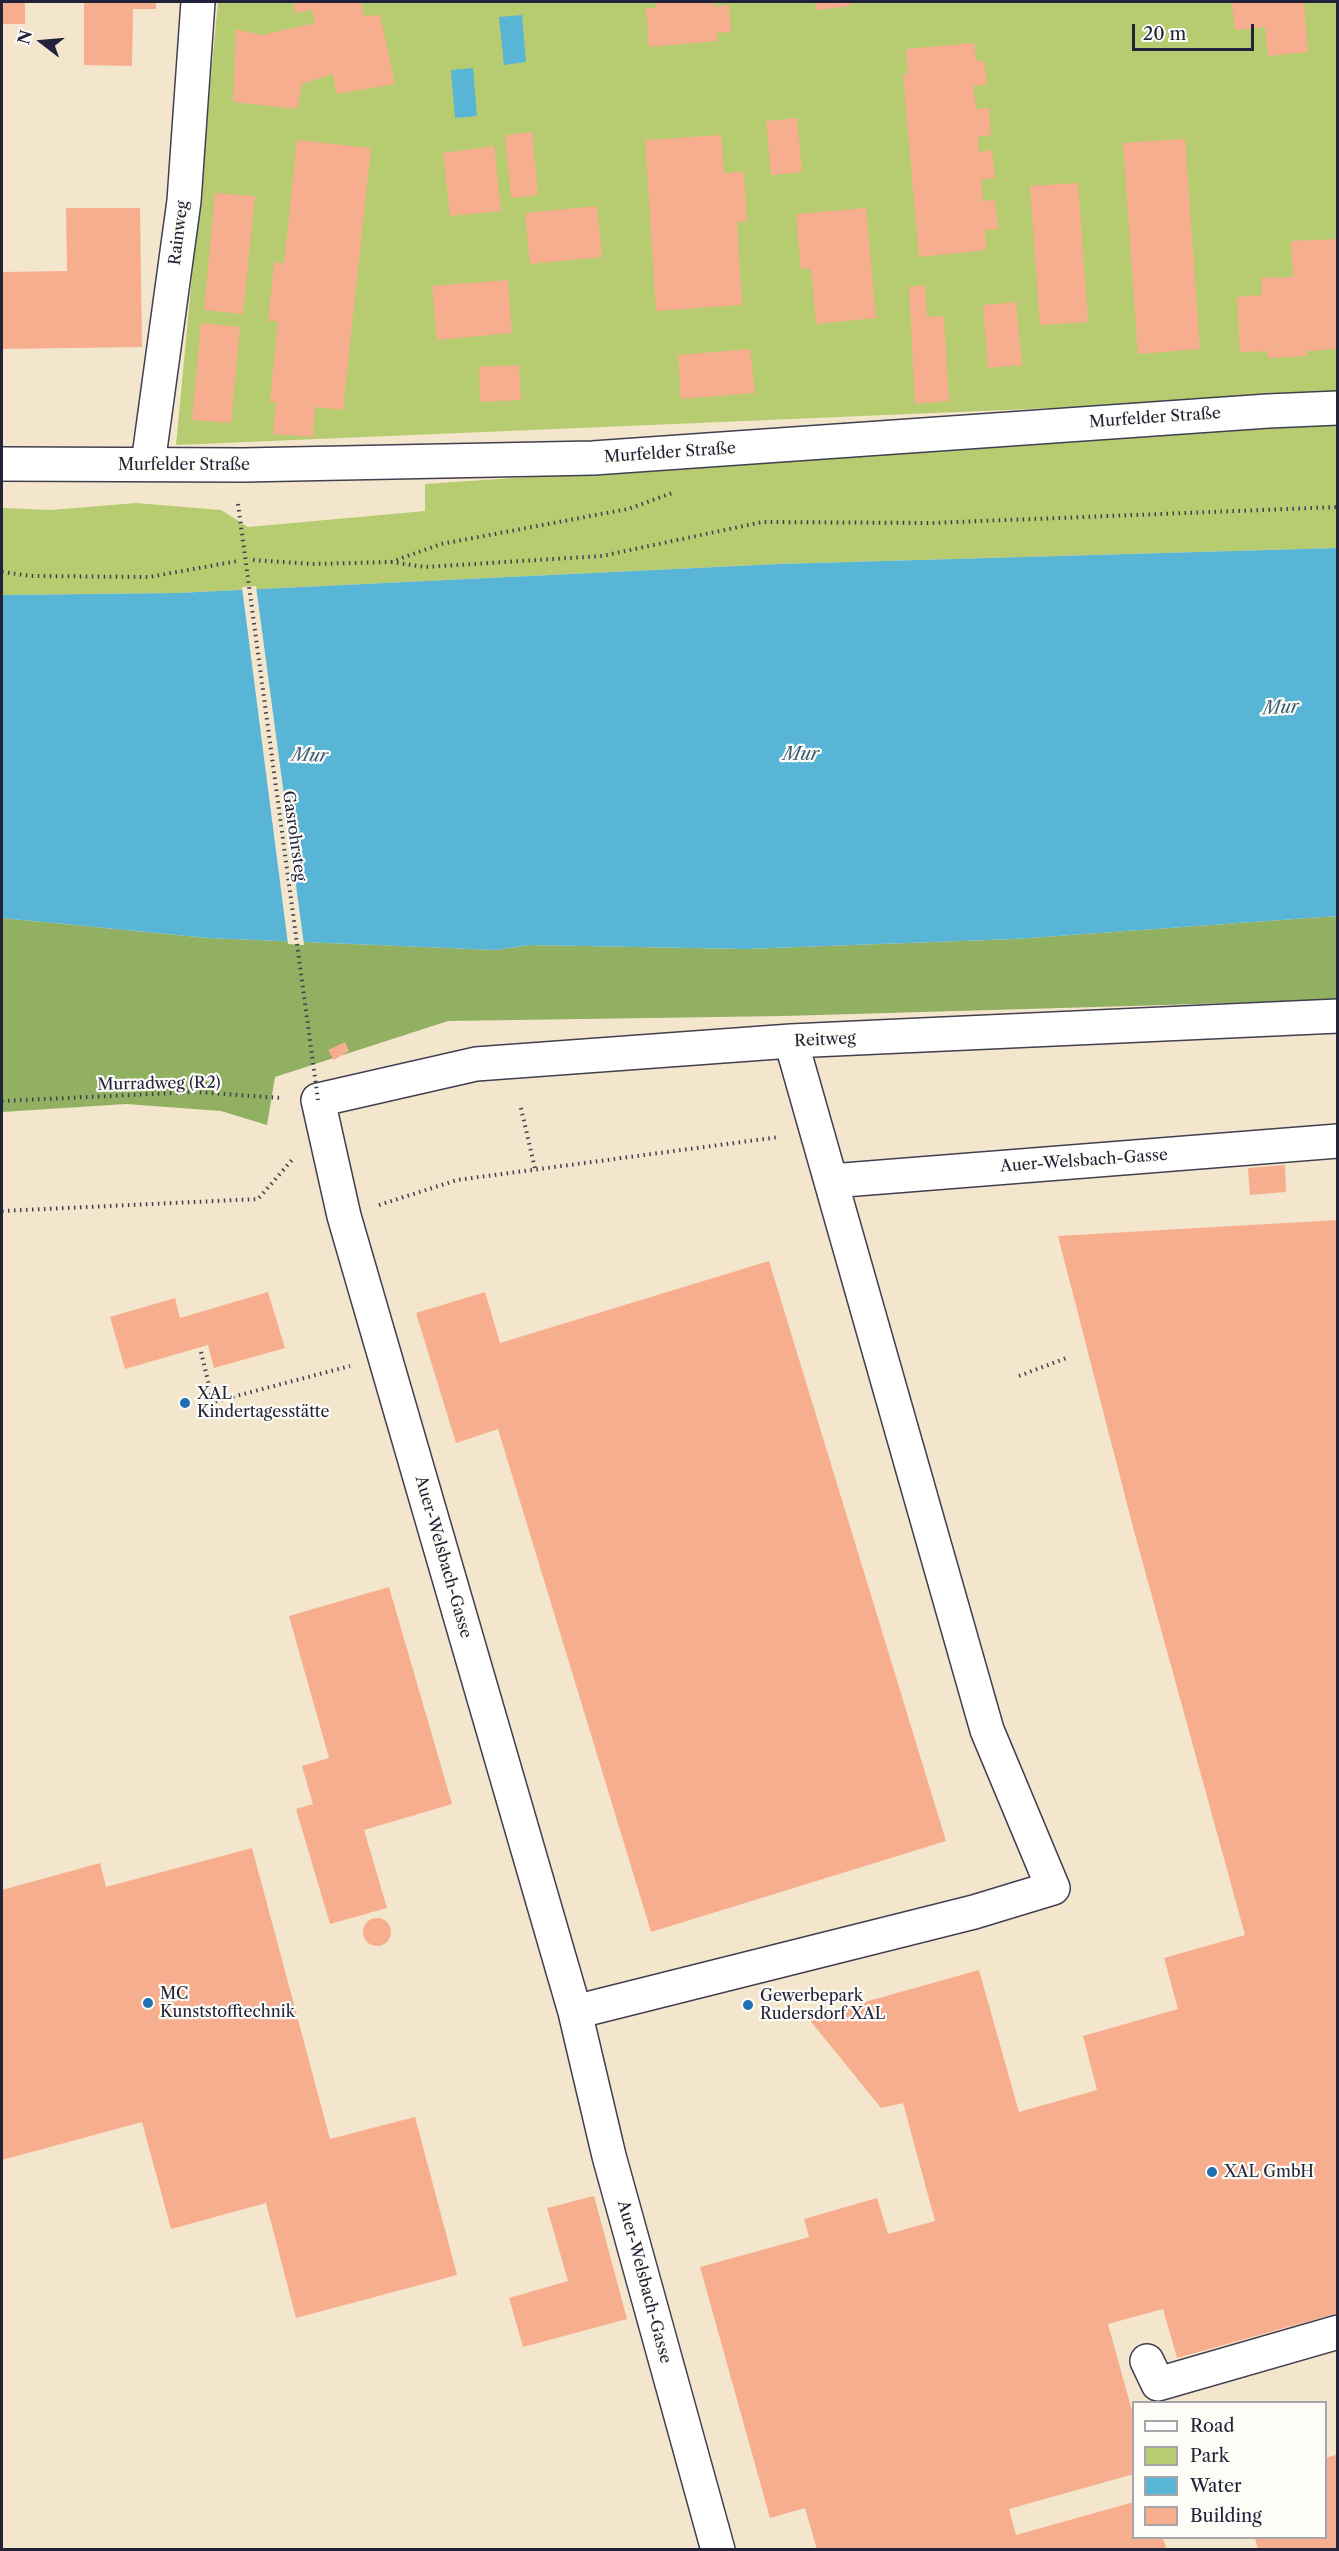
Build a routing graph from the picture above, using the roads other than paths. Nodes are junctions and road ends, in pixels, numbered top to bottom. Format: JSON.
{"nodes":[{"id":1,"x":198,"y":2,"type":"edge"},
{"id":2,"x":1338,"y":408,"type":"edge"},
{"id":3,"x":2,"y":464,"type":"edge"},
{"id":4,"x":148,"y":464,"type":"junction"},
{"id":5,"x":1338,"y":1016,"type":"edge"},
{"id":6,"x":790,"y":1041,"type":"junction"},
{"id":7,"x":316,"y":1108,"type":"joint"},
{"id":8,"x":1338,"y":1141,"type":"edge"},
{"id":9,"x":831,"y":1181,"type":"junction"},
{"id":10,"x":575,"y":2012,"type":"junction"},
{"id":11,"x":1338,"y":2332,"type":"edge"},
{"id":12,"x":1147,"y":2361,"type":"dead end"},
{"id":13,"x":717,"y":2550,"type":"edge"}],
"edges":[{"from":1,"to":4,"type":"street","name":"Rainweg"},
{"from":2,"to":4,"type":"street","name":"Murfelder Straße"},
{"from":3,"to":4,"type":"street","name":"Murfelder Straße"},
{"from":5,"to":6,"type":"street","name":"Reitweg"},
{"from":6,"to":7,"type":"street","name":"Reitweg"},
{"from":6,"to":9,"type":"street"},
{"from":7,"to":10,"type":"street","name":"Auer-Welsbach-Gasse"},
{"from":8,"to":9,"type":"street","name":"Auer-Welsbach-Gasse"},
{"from":9,"to":10,"type":"street"},
{"from":10,"to":13,"type":"street","name":"Auer-Welsbach-Gasse"},
{"from":11,"to":12,"type":"street"}]}
